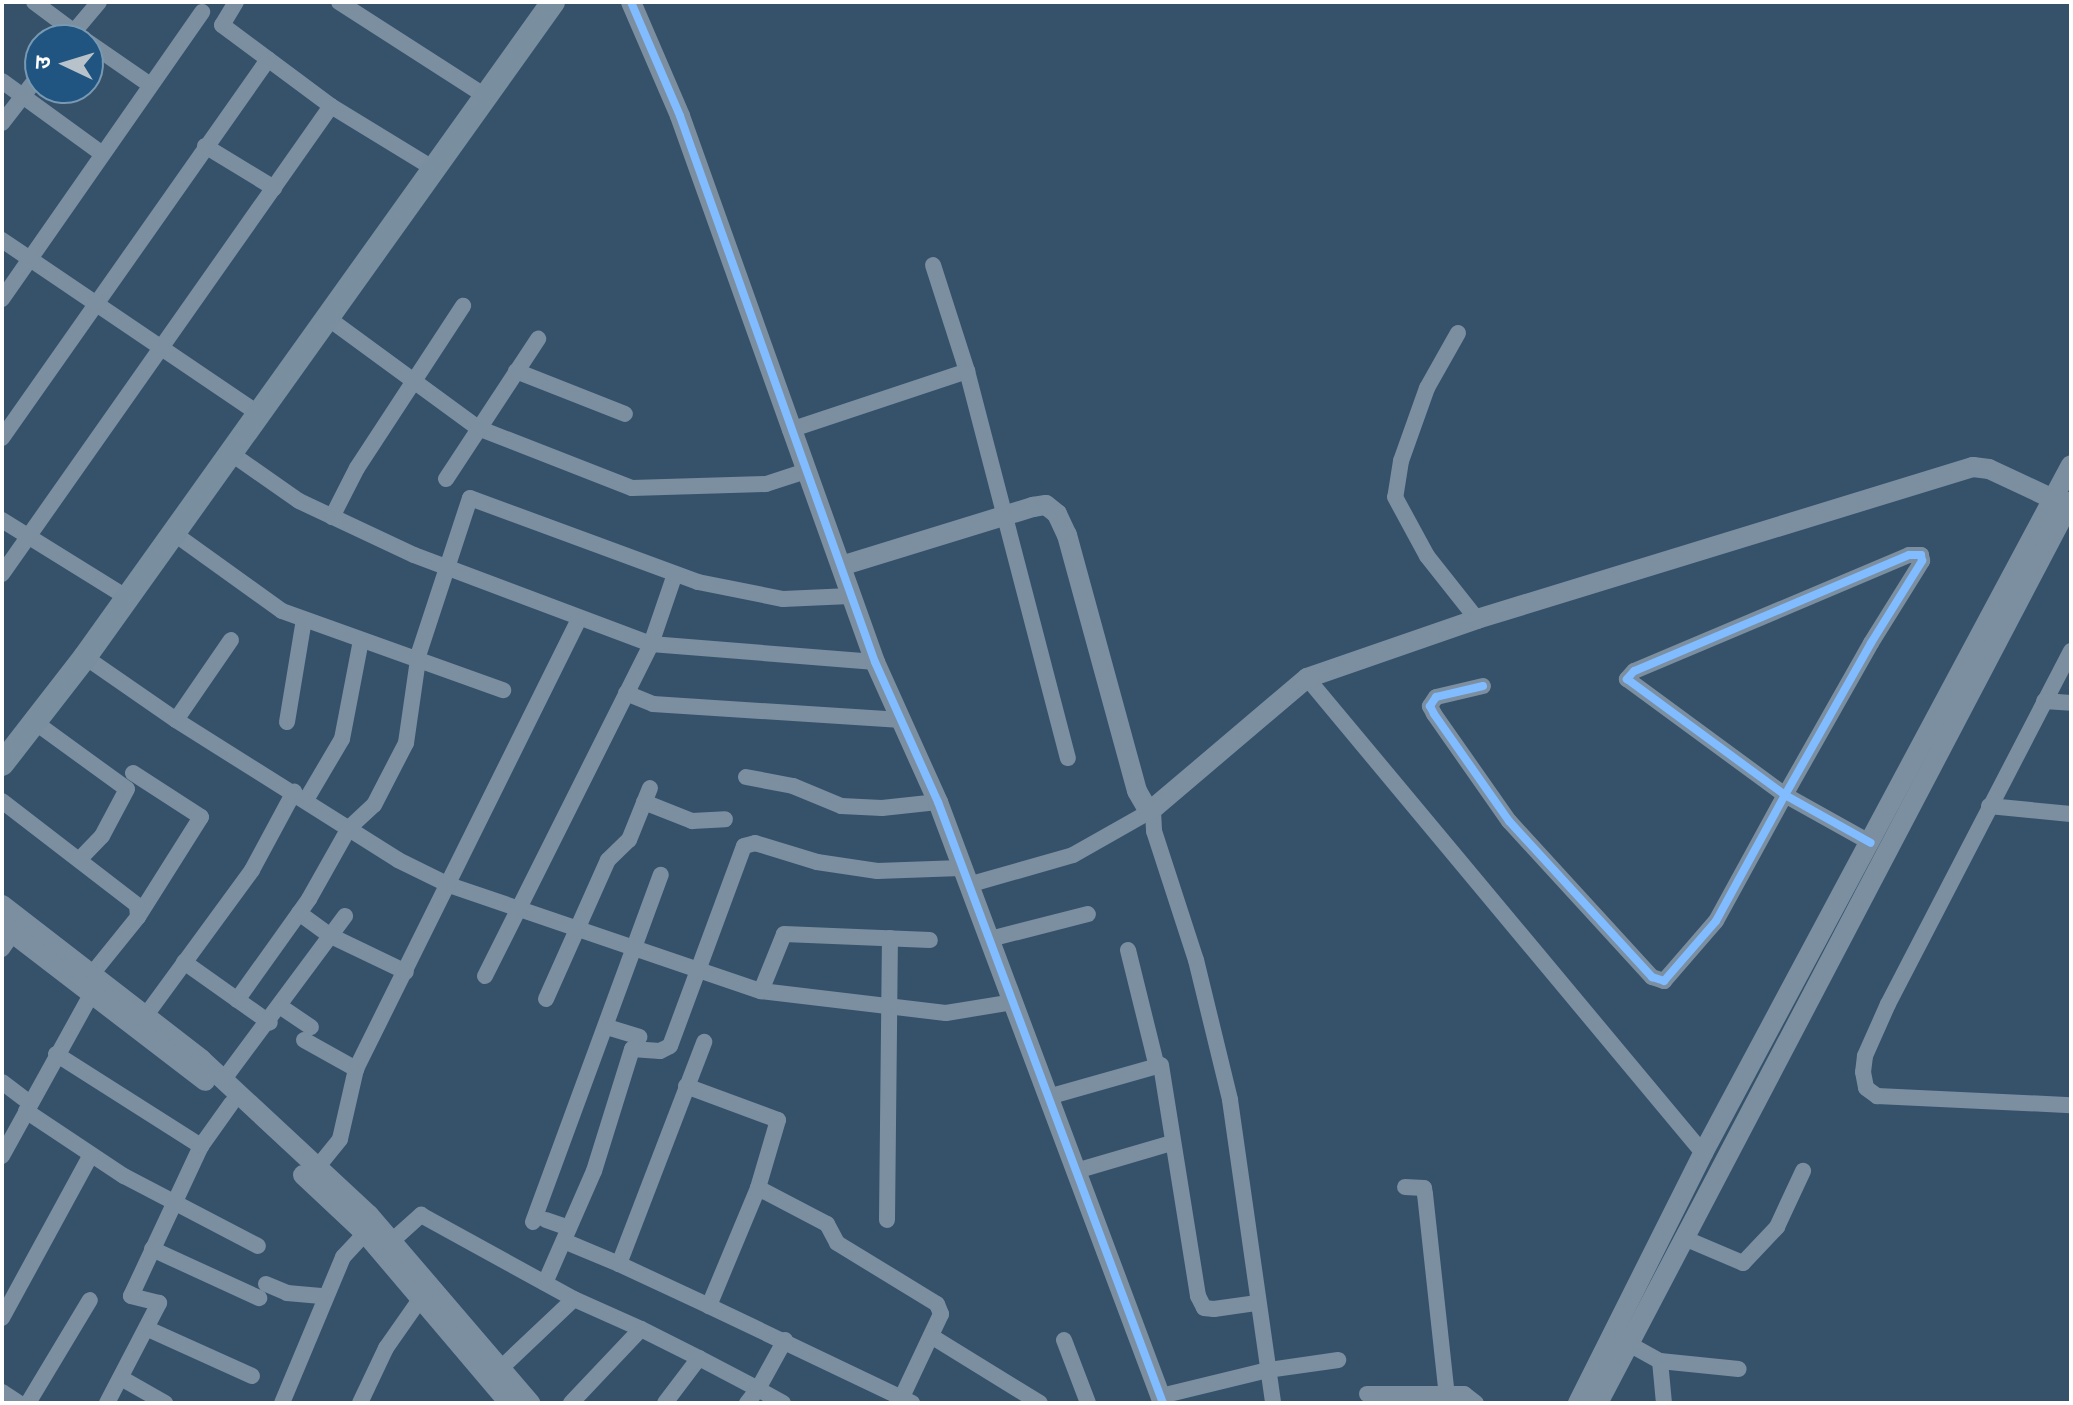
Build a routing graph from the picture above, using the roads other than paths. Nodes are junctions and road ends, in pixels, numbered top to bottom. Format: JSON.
{"nodes":[{"id":1,"x":34,"y":2,"type":"edge"},
{"id":2,"x":99,"y":2,"type":"edge"},
{"id":3,"x":186,"y":2,"type":"edge"},
{"id":4,"x":236,"y":2,"type":"edge"},
{"id":5,"x":339,"y":2,"type":"edge"},
{"id":6,"x":553,"y":2,"type":"edge"},
{"id":7,"x":631,"y":2,"type":"edge"},
{"id":8,"x":202,"y":12,"type":"junction"},
{"id":9,"x":61,"y":24,"type":"edge"},
{"id":10,"x":86,"y":24,"type":"edge"},
{"id":11,"x":222,"y":25,"type":"junction"},
{"id":12,"x":104,"y":55,"type":"edge"},
{"id":13,"x":268,"y":59,"type":"junction"},
{"id":14,"x":2,"y":81,"type":"edge"},
{"id":15,"x":150,"y":85,"type":"junction"},
{"id":16,"x":24,"y":92,"type":"edge"},
{"id":17,"x":21,"y":95,"type":"junction"},
{"id":18,"x":484,"y":95,"type":"junction"},
{"id":19,"x":331,"y":106,"type":"junction"},
{"id":20,"x":2,"y":123,"type":"edge"},
{"id":21,"x":205,"y":146,"type":"junction"},
{"id":22,"x":101,"y":153,"type":"junction"},
{"id":23,"x":431,"y":167,"type":"junction"},
{"id":24,"x":274,"y":188,"type":"junction"},
{"id":25,"x":2,"y":240,"type":"edge"},
{"id":26,"x":29,"y":259,"type":"junction"},
{"id":27,"x":933,"y":265,"type":"dead end"},
{"id":28,"x":2,"y":299,"type":"edge"},
{"id":29,"x":95,"y":304,"type":"junction"},
{"id":30,"x":463,"y":306,"type":"dead end"},
{"id":31,"x":325,"y":316,"type":"junction"},
{"id":32,"x":1458,"y":333,"type":"dead end"},
{"id":33,"x":538,"y":339,"type":"dead end"},
{"id":34,"x":161,"y":349,"type":"junction"},
{"id":35,"x":516,"y":371,"type":"junction"},
{"id":36,"x":967,"y":371,"type":"junction"},
{"id":37,"x":413,"y":382,"type":"junction"},
{"id":38,"x":256,"y":412,"type":"junction"},
{"id":39,"x":625,"y":414,"type":"dead end"},
{"id":40,"x":7,"y":420,"type":"edge"},
{"id":41,"x":478,"y":428,"type":"junction"},
{"id":42,"x":790,"y":430,"type":"junction"},
{"id":43,"x":2,"y":438,"type":"edge"},
{"id":44,"x":229,"y":452,"type":"junction"},
{"id":45,"x":2071,"y":465,"type":"edge"},
{"id":46,"x":804,"y":472,"type":"junction"},
{"id":47,"x":446,"y":479,"type":"dead end"},
{"id":48,"x":2061,"y":500,"type":"edge"},
{"id":49,"x":332,"y":517,"type":"junction"},
{"id":50,"x":2,"y":520,"type":"edge"},
{"id":51,"x":1004,"y":520,"type":"junction"},
{"id":52,"x":172,"y":532,"type":"junction"},
{"id":53,"x":28,"y":536,"type":"junction"},
{"id":54,"x":445,"y":564,"type":"junction"},
{"id":55,"x":841,"y":566,"type":"junction"},
{"id":56,"x":2,"y":574,"type":"edge"},
{"id":57,"x":675,"y":574,"type":"junction"},
{"id":58,"x":850,"y":596,"type":"junction"},
{"id":59,"x":126,"y":597,"type":"junction"},
{"id":60,"x":304,"y":619,"type":"junction"},
{"id":61,"x":579,"y":619,"type":"junction"},
{"id":62,"x":1477,"y":619,"type":"junction"},
{"id":63,"x":231,"y":640,"type":"dead end"},
{"id":64,"x":361,"y":640,"type":"junction"},
{"id":65,"x":651,"y":644,"type":"junction"},
{"id":66,"x":2071,"y":651,"type":"edge"},
{"id":67,"x":85,"y":657,"type":"junction"},
{"id":68,"x":418,"y":662,"type":"junction"},
{"id":69,"x":875,"y":662,"type":"junction"},
{"id":70,"x":1307,"y":678,"type":"junction"},
{"id":71,"x":1483,"y":686,"type":"dead end"},
{"id":72,"x":503,"y":690,"type":"dead end"},
{"id":73,"x":626,"y":693,"type":"junction"},
{"id":74,"x":2044,"y":701,"type":"junction"},
{"id":75,"x":2071,"y":703,"type":"edge"},
{"id":76,"x":176,"y":720,"type":"junction"},
{"id":77,"x":901,"y":720,"type":"junction"},
{"id":78,"x":287,"y":722,"type":"dead end"},
{"id":79,"x":36,"y":723,"type":"junction"},
{"id":80,"x":1068,"y":758,"type":"dead end"},
{"id":81,"x":2,"y":764,"type":"edge"},
{"id":82,"x":133,"y":773,"type":"dead end"},
{"id":83,"x":746,"y":777,"type":"dead end"},
{"id":84,"x":2,"y":786,"type":"edge"},
{"id":85,"x":1785,"y":795,"type":"junction"},
{"id":86,"x":300,"y":796,"type":"junction"},
{"id":87,"x":2,"y":801,"type":"edge"},
{"id":88,"x":938,"y":802,"type":"junction"},
{"id":89,"x":1989,"y":806,"type":"junction"},
{"id":90,"x":1151,"y":811,"type":"junction"},
{"id":91,"x":2071,"y":814,"type":"edge"},
{"id":92,"x":725,"y":819,"type":"dead end"},
{"id":93,"x":349,"y":828,"type":"junction"},
{"id":94,"x":1871,"y":843,"type":"junction"},
{"id":95,"x":79,"y":860,"type":"junction"},
{"id":96,"x":661,"y":875,"type":"dead end"},
{"id":97,"x":964,"y":876,"type":"junction"},
{"id":98,"x":449,"y":885,"type":"junction"},
{"id":99,"x":2,"y":905,"type":"edge"},
{"id":100,"x":516,"y":908,"type":"junction"},
{"id":101,"x":299,"y":913,"type":"junction"},
{"id":102,"x":1088,"y":914,"type":"dead end"},
{"id":103,"x":345,"y":916,"type":"dead end"},
{"id":104,"x":138,"y":917,"type":"junction"},
{"id":105,"x":580,"y":929,"type":"junction"},
{"id":106,"x":10,"y":932,"type":"edge"},
{"id":107,"x":331,"y":936,"type":"junction"},
{"id":108,"x":890,"y":938,"type":"junction"},
{"id":109,"x":990,"y":939,"type":"junction"},
{"id":110,"x":930,"y":940,"type":"dead end"},
{"id":111,"x":637,"y":948,"type":"junction"},
{"id":112,"x":1128,"y":950,"type":"dead end"},
{"id":113,"x":184,"y":962,"type":"junction"},
{"id":114,"x":699,"y":970,"type":"junction"},
{"id":115,"x":406,"y":972,"type":"junction"},
{"id":116,"x":485,"y":976,"type":"dead end"},
{"id":117,"x":92,"y":984,"type":"junction"},
{"id":118,"x":761,"y":991,"type":"junction"},
{"id":119,"x":546,"y":999,"type":"dead end"},
{"id":120,"x":237,"y":1000,"type":"junction"},
{"id":121,"x":1014,"y":1002,"type":"junction"},
{"id":122,"x":281,"y":1007,"type":"junction"},
{"id":123,"x":888,"y":1007,"type":"junction"},
{"id":124,"x":141,"y":1021,"type":"junction"},
{"id":125,"x":270,"y":1023,"type":"junction"},
{"id":126,"x":607,"y":1027,"type":"junction"},
{"id":127,"x":639,"y":1037,"type":"dead end"},
{"id":128,"x":704,"y":1042,"type":"dead end"},
{"id":129,"x":56,"y":1054,"type":"junction"},
{"id":130,"x":1156,"y":1063,"type":"junction"},
{"id":131,"x":356,"y":1069,"type":"junction"},
{"id":132,"x":224,"y":1079,"type":"junction"},
{"id":133,"x":2,"y":1082,"type":"edge"},
{"id":134,"x":686,"y":1086,"type":"junction"},
{"id":135,"x":1048,"y":1097,"type":"junction"},
{"id":136,"x":231,"y":1104,"type":"junction"},
{"id":137,"x":2071,"y":1105,"type":"edge"},
{"id":138,"x":28,"y":1107,"type":"junction"},
{"id":139,"x":1172,"y":1143,"type":"junction"},
{"id":140,"x":201,"y":1146,"type":"junction"},
{"id":141,"x":1703,"y":1153,"type":"junction"},
{"id":142,"x":91,"y":1155,"type":"junction"},
{"id":143,"x":2,"y":1156,"type":"edge"},
{"id":144,"x":316,"y":1169,"type":"junction"},
{"id":145,"x":1076,"y":1171,"type":"junction"},
{"id":146,"x":1803,"y":1171,"type":"dead end"},
{"id":147,"x":1405,"y":1187,"type":"dead end"},
{"id":148,"x":758,"y":1188,"type":"junction"},
{"id":149,"x":174,"y":1201,"type":"junction"},
{"id":150,"x":887,"y":1220,"type":"dead end"},
{"id":151,"x":365,"y":1233,"type":"junction"},
{"id":152,"x":566,"y":1235,"type":"junction"},
{"id":153,"x":1684,"y":1238,"type":"junction"},
{"id":154,"x":393,"y":1240,"type":"junction"},
{"id":155,"x":258,"y":1246,"type":"dead end"},
{"id":156,"x":152,"y":1249,"type":"junction"},
{"id":157,"x":619,"y":1264,"type":"junction"},
{"id":158,"x":545,"y":1283,"type":"junction"},
{"id":159,"x":324,"y":1296,"type":"junction"},
{"id":160,"x":421,"y":1298,"type":"junction"},
{"id":161,"x":574,"y":1299,"type":"junction"},
{"id":162,"x":90,"y":1300,"type":"dead end"},
{"id":163,"x":1256,"y":1303,"type":"junction"},
{"id":164,"x":709,"y":1306,"type":"junction"},
{"id":165,"x":2,"y":1318,"type":"edge"},
{"id":166,"x":148,"y":1329,"type":"junction"},
{"id":167,"x":641,"y":1329,"type":"junction"},
{"id":168,"x":931,"y":1336,"type":"junction"},
{"id":169,"x":785,"y":1340,"type":"junction"},
{"id":170,"x":1064,"y":1340,"type":"dead end"},
{"id":171,"x":1629,"y":1344,"type":"junction"},
{"id":172,"x":699,"y":1358,"type":"junction"},
{"id":173,"x":1338,"y":1360,"type":"dead end"},
{"id":174,"x":1660,"y":1361,"type":"junction"},
{"id":175,"x":501,"y":1368,"type":"junction"},
{"id":176,"x":1739,"y":1369,"type":"dead end"},
{"id":177,"x":1268,"y":1370,"type":"junction"},
{"id":178,"x":252,"y":1376,"type":"dead end"},
{"id":179,"x":121,"y":1378,"type":"junction"},
{"id":180,"x":758,"y":1389,"type":"junction"},
{"id":181,"x":2,"y":1392,"type":"edge"},
{"id":182,"x":1367,"y":1394,"type":"dead end"},
{"id":183,"x":1447,"y":1395,"type":"junction"},
{"id":184,"x":368,"y":1399,"type":"edge"},
{"id":185,"x":907,"y":1400,"type":"edge"},
{"id":186,"x":1162,"y":1400,"type":"edge"},
{"id":187,"x":19,"y":1403,"type":"edge"},
{"id":188,"x":28,"y":1403,"type":"edge"},
{"id":189,"x":107,"y":1403,"type":"edge"},
{"id":190,"x":165,"y":1403,"type":"edge"},
{"id":191,"x":282,"y":1403,"type":"edge"},
{"id":192,"x":509,"y":1403,"type":"edge"},
{"id":193,"x":530,"y":1403,"type":"edge"},
{"id":194,"x":571,"y":1403,"type":"edge"},
{"id":195,"x":665,"y":1403,"type":"edge"},
{"id":196,"x":747,"y":1403,"type":"edge"},
{"id":197,"x":783,"y":1403,"type":"edge"},
{"id":198,"x":1040,"y":1403,"type":"edge"},
{"id":199,"x":1088,"y":1403,"type":"edge"},
{"id":200,"x":1273,"y":1403,"type":"edge"},
{"id":201,"x":1476,"y":1403,"type":"edge"},
{"id":202,"x":1578,"y":1403,"type":"edge"},
{"id":203,"x":1598,"y":1403,"type":"edge"},
{"id":204,"x":1664,"y":1403,"type":"edge"}],
"edges":[{"from":1,"to":9,"type":"street"},
{"from":2,"to":10,"type":"street"},
{"from":3,"to":8,"type":"street"},
{"from":4,"to":11,"type":"street"},
{"from":5,"to":18,"type":"street"},
{"from":6,"to":18,"type":"main road"},
{"from":7,"to":42,"type":"street"},
{"from":8,"to":11,"type":"street"},
{"from":8,"to":15,"type":"street"},
{"from":11,"to":13,"type":"street"},
{"from":12,"to":15,"type":"street"},
{"from":13,"to":19,"type":"street"},
{"from":13,"to":21,"type":"street"},
{"from":14,"to":17,"type":"street"},
{"from":15,"to":22,"type":"street"},
{"from":16,"to":17,"type":"street"},
{"from":17,"to":20,"type":"street"},
{"from":17,"to":22,"type":"street"},
{"from":18,"to":23,"type":"main road"},
{"from":19,"to":23,"type":"street"},
{"from":19,"to":24,"type":"street"},
{"from":21,"to":24,"type":"street"},
{"from":21,"to":29,"type":"street"},
{"from":22,"to":26,"type":"street"},
{"from":23,"to":31,"type":"main road"},
{"from":24,"to":34,"type":"street"},
{"from":25,"to":26,"type":"street"},
{"from":26,"to":28,"type":"street"},
{"from":26,"to":29,"type":"street"},
{"from":27,"to":36,"type":"street"},
{"from":29,"to":34,"type":"street"},
{"from":29,"to":40,"type":"street"},
{"from":30,"to":37,"type":"street"},
{"from":31,"to":37,"type":"street"},
{"from":31,"to":38,"type":"main road"},
{"from":32,"to":62,"type":"street"},
{"from":33,"to":35,"type":"street"},
{"from":34,"to":38,"type":"street"},
{"from":34,"to":53,"type":"street"},
{"from":35,"to":39,"type":"street"},
{"from":35,"to":41,"type":"street"},
{"from":36,"to":42,"type":"street"},
{"from":36,"to":51,"type":"street"},
{"from":37,"to":41,"type":"street"},
{"from":37,"to":49,"type":"street"},
{"from":38,"to":44,"type":"main road"},
{"from":40,"to":43,"type":"street"},
{"from":41,"to":46,"type":"street"},
{"from":41,"to":47,"type":"street"},
{"from":42,"to":46,"type":"street"},
{"from":44,"to":49,"type":"street"},
{"from":44,"to":52,"type":"main road"},
{"from":45,"to":48,"type":"street"},
{"from":46,"to":55,"type":"street"},
{"from":48,"to":62,"type":"street"},
{"from":48,"to":94,"type":"street"},
{"from":48,"to":153,"type":"street"},
{"from":49,"to":54,"type":"street"},
{"from":50,"to":53,"type":"street"},
{"from":51,"to":55,"type":"street"},
{"from":51,"to":80,"type":"street"},
{"from":51,"to":90,"type":"street"},
{"from":52,"to":59,"type":"main road"},
{"from":52,"to":60,"type":"street"},
{"from":53,"to":56,"type":"street"},
{"from":53,"to":59,"type":"street"},
{"from":54,"to":57,"type":"street"},
{"from":54,"to":61,"type":"street"},
{"from":54,"to":68,"type":"street"},
{"from":55,"to":58,"type":"street"},
{"from":57,"to":58,"type":"street"},
{"from":57,"to":65,"type":"street"},
{"from":58,"to":69,"type":"street"},
{"from":59,"to":67,"type":"main road"},
{"from":60,"to":64,"type":"street"},
{"from":60,"to":78,"type":"street"},
{"from":61,"to":65,"type":"street"},
{"from":61,"to":98,"type":"street"},
{"from":62,"to":70,"type":"street"},
{"from":63,"to":76,"type":"street"},
{"from":64,"to":68,"type":"street"},
{"from":64,"to":86,"type":"street"},
{"from":65,"to":69,"type":"street"},
{"from":65,"to":73,"type":"street"},
{"from":66,"to":74,"type":"street"},
{"from":67,"to":76,"type":"street"},
{"from":67,"to":79,"type":"main road"},
{"from":68,"to":72,"type":"street"},
{"from":68,"to":93,"type":"street"},
{"from":69,"to":77,"type":"street"},
{"from":70,"to":90,"type":"street"},
{"from":70,"to":141,"type":"street"},
{"from":71,"to":85,"type":"street"},
{"from":73,"to":77,"type":"street"},
{"from":73,"to":100,"type":"street"},
{"from":74,"to":75,"type":"street"},
{"from":74,"to":89,"type":"street"},
{"from":76,"to":86,"type":"street"},
{"from":77,"to":88,"type":"street"},
{"from":79,"to":81,"type":"main road"},
{"from":79,"to":84,"type":"main road"},
{"from":79,"to":95,"type":"street"},
{"from":82,"to":104,"type":"street"},
{"from":83,"to":88,"type":"street"},
{"from":85,"to":85,"type":"street"},
{"from":85,"to":94,"type":"street"},
{"from":86,"to":93,"type":"street"},
{"from":86,"to":113,"type":"street"},
{"from":87,"to":95,"type":"street"},
{"from":88,"to":97,"type":"street"},
{"from":89,"to":91,"type":"street"},
{"from":89,"to":137,"type":"street"},
{"from":90,"to":97,"type":"street"},
{"from":90,"to":163,"type":"street"},
{"from":92,"to":105,"type":"street"},
{"from":93,"to":98,"type":"street"},
{"from":93,"to":101,"type":"street"},
{"from":94,"to":141,"type":"street"},
{"from":95,"to":104,"type":"street"},
{"from":96,"to":111,"type":"street"},
{"from":97,"to":109,"type":"street"},
{"from":97,"to":114,"type":"street"},
{"from":98,"to":100,"type":"street"},
{"from":98,"to":115,"type":"street"},
{"from":99,"to":106,"type":"street"},
{"from":100,"to":105,"type":"street"},
{"from":100,"to":116,"type":"street"},
{"from":101,"to":107,"type":"street"},
{"from":101,"to":120,"type":"street"},
{"from":102,"to":109,"type":"street"},
{"from":103,"to":107,"type":"street"},
{"from":104,"to":117,"type":"street"},
{"from":105,"to":111,"type":"street"},
{"from":105,"to":119,"type":"street"},
{"from":106,"to":117,"type":"street"},
{"from":107,"to":115,"type":"street"},
{"from":107,"to":122,"type":"street"},
{"from":108,"to":110,"type":"street"},
{"from":108,"to":118,"type":"street"},
{"from":108,"to":123,"type":"street"},
{"from":109,"to":121,"type":"street"},
{"from":111,"to":114,"type":"street"},
{"from":111,"to":126,"type":"street"},
{"from":112,"to":130,"type":"street"},
{"from":113,"to":120,"type":"street"},
{"from":113,"to":124,"type":"street"},
{"from":114,"to":118,"type":"street"},
{"from":114,"to":152,"type":"street"},
{"from":115,"to":131,"type":"street"},
{"from":117,"to":124,"type":"street"},
{"from":117,"to":129,"type":"street"},
{"from":118,"to":123,"type":"street"},
{"from":120,"to":125,"type":"street"},
{"from":121,"to":123,"type":"street"},
{"from":121,"to":135,"type":"street"},
{"from":122,"to":125,"type":"street"},
{"from":122,"to":131,"type":"street"},
{"from":123,"to":150,"type":"street"},
{"from":124,"to":132,"type":"street"},
{"from":124,"to":136,"type":"street"},
{"from":125,"to":132,"type":"street"},
{"from":126,"to":127,"type":"street"},
{"from":126,"to":152,"type":"street"},
{"from":128,"to":134,"type":"street"},
{"from":129,"to":138,"type":"street"},
{"from":129,"to":140,"type":"street"},
{"from":130,"to":135,"type":"street"},
{"from":130,"to":139,"type":"street"},
{"from":131,"to":144,"type":"street"},
{"from":132,"to":144,"type":"street"},
{"from":133,"to":138,"type":"street"},
{"from":134,"to":148,"type":"street"},
{"from":134,"to":157,"type":"street"},
{"from":135,"to":145,"type":"street"},
{"from":136,"to":140,"type":"street"},
{"from":136,"to":151,"type":"street"},
{"from":138,"to":142,"type":"street"},
{"from":138,"to":143,"type":"street"},
{"from":139,"to":145,"type":"street"},
{"from":139,"to":163,"type":"street"},
{"from":140,"to":149,"type":"street"},
{"from":141,"to":202,"type":"street"},
{"from":142,"to":149,"type":"street"},
{"from":142,"to":165,"type":"street"},
{"from":144,"to":154,"type":"street"},
{"from":145,"to":186,"type":"street"},
{"from":146,"to":153,"type":"street"},
{"from":147,"to":183,"type":"street"},
{"from":148,"to":164,"type":"street"},
{"from":148,"to":168,"type":"street"},
{"from":149,"to":155,"type":"street"},
{"from":149,"to":156,"type":"street"},
{"from":151,"to":159,"type":"street"},
{"from":151,"to":160,"type":"street"},
{"from":152,"to":157,"type":"street"},
{"from":152,"to":158,"type":"street"},
{"from":153,"to":171,"type":"street"},
{"from":154,"to":158,"type":"street"},
{"from":154,"to":175,"type":"street"},
{"from":156,"to":159,"type":"street"},
{"from":156,"to":166,"type":"street"},
{"from":157,"to":164,"type":"street"},
{"from":158,"to":161,"type":"street"},
{"from":159,"to":191,"type":"street"},
{"from":160,"to":184,"type":"street"},
{"from":160,"to":192,"type":"street"},
{"from":161,"to":167,"type":"street"},
{"from":161,"to":175,"type":"street"},
{"from":162,"to":188,"type":"street"},
{"from":163,"to":177,"type":"street"},
{"from":164,"to":169,"type":"street"},
{"from":166,"to":178,"type":"street"},
{"from":166,"to":179,"type":"street"},
{"from":167,"to":172,"type":"street"},
{"from":167,"to":194,"type":"street"},
{"from":168,"to":185,"type":"street"},
{"from":168,"to":198,"type":"street"},
{"from":169,"to":180,"type":"street"},
{"from":169,"to":185,"type":"street"},
{"from":170,"to":199,"type":"street"},
{"from":171,"to":174,"type":"street"},
{"from":171,"to":203,"type":"street"},
{"from":172,"to":180,"type":"street"},
{"from":172,"to":195,"type":"street"},
{"from":173,"to":177,"type":"street"},
{"from":174,"to":176,"type":"street"},
{"from":174,"to":204,"type":"street"},
{"from":175,"to":193,"type":"street"},
{"from":177,"to":186,"type":"street"},
{"from":177,"to":200,"type":"street"},
{"from":179,"to":189,"type":"street"},
{"from":179,"to":190,"type":"street"},
{"from":180,"to":196,"type":"street"},
{"from":180,"to":197,"type":"street"},
{"from":181,"to":187,"type":"street"},
{"from":182,"to":183,"type":"street"},
{"from":183,"to":201,"type":"street"}]}
